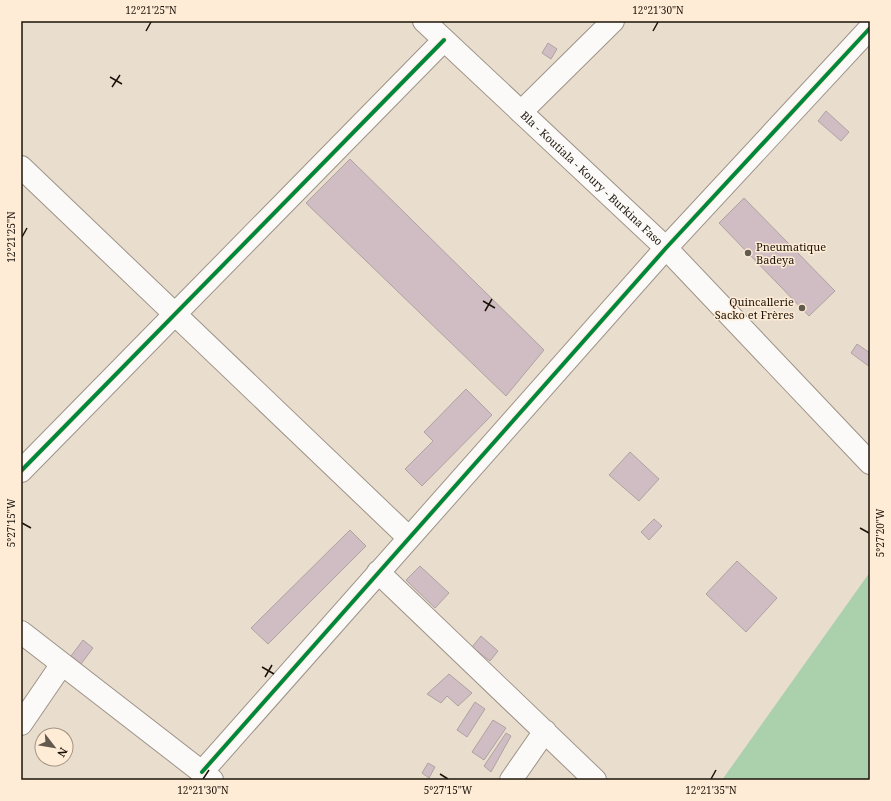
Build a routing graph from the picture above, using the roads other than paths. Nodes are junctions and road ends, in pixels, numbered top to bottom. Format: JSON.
{"nodes":[{"id":1,"x":424,"y":21,"type":"edge"},
{"id":2,"x":613,"y":21,"type":"edge"},
{"id":3,"x":870,"y":28,"type":"edge"},
{"id":4,"x":444,"y":40,"type":"junction"},
{"id":5,"x":521,"y":112,"type":"junction"},
{"id":6,"x":21,"y":167,"type":"edge"},
{"id":7,"x":666,"y":248,"type":"junction"},
{"id":8,"x":175,"y":314,"type":"junction"},
{"id":9,"x":870,"y":463,"type":"edge"},
{"id":10,"x":21,"y":471,"type":"edge"},
{"id":11,"x":408,"y":538,"type":"junction"},
{"id":12,"x":378,"y":572,"type":"junction"},
{"id":13,"x":21,"y":632,"type":"edge"},
{"id":14,"x":62,"y":664,"type":"junction"},
{"id":15,"x":21,"y":724,"type":"edge"},
{"id":16,"x":544,"y":731,"type":"junction"},
{"id":17,"x":207,"y":776,"type":"edge"},
{"id":18,"x":511,"y":780,"type":"edge"},
{"id":19,"x":595,"y":780,"type":"edge"}],
"edges":[{"from":1,"to":4,"type":"street","name":"Bla - Koutiala - Koury - Burkina Faso"},
{"from":2,"to":5,"type":"street"},
{"from":3,"to":7,"type":"street"},
{"from":4,"to":5,"type":"street","name":"Bla - Koutiala - Koury - Burkina Faso"},
{"from":4,"to":8,"type":"street"},
{"from":5,"to":7,"type":"street","name":"Bla - Koutiala - Koury - Burkina Faso"},
{"from":6,"to":8,"type":"street"},
{"from":7,"to":9,"type":"street","name":"Bla - Koutiala - Koury - Burkina Faso"},
{"from":7,"to":11,"type":"street"},
{"from":8,"to":10,"type":"street"},
{"from":8,"to":11,"type":"street"},
{"from":11,"to":12,"type":"street"},
{"from":12,"to":16,"type":"street"},
{"from":12,"to":17,"type":"street"},
{"from":13,"to":14,"type":"street"},
{"from":14,"to":15,"type":"street"},
{"from":14,"to":17,"type":"street"},
{"from":16,"to":18,"type":"street"},
{"from":16,"to":19,"type":"street"}]}
